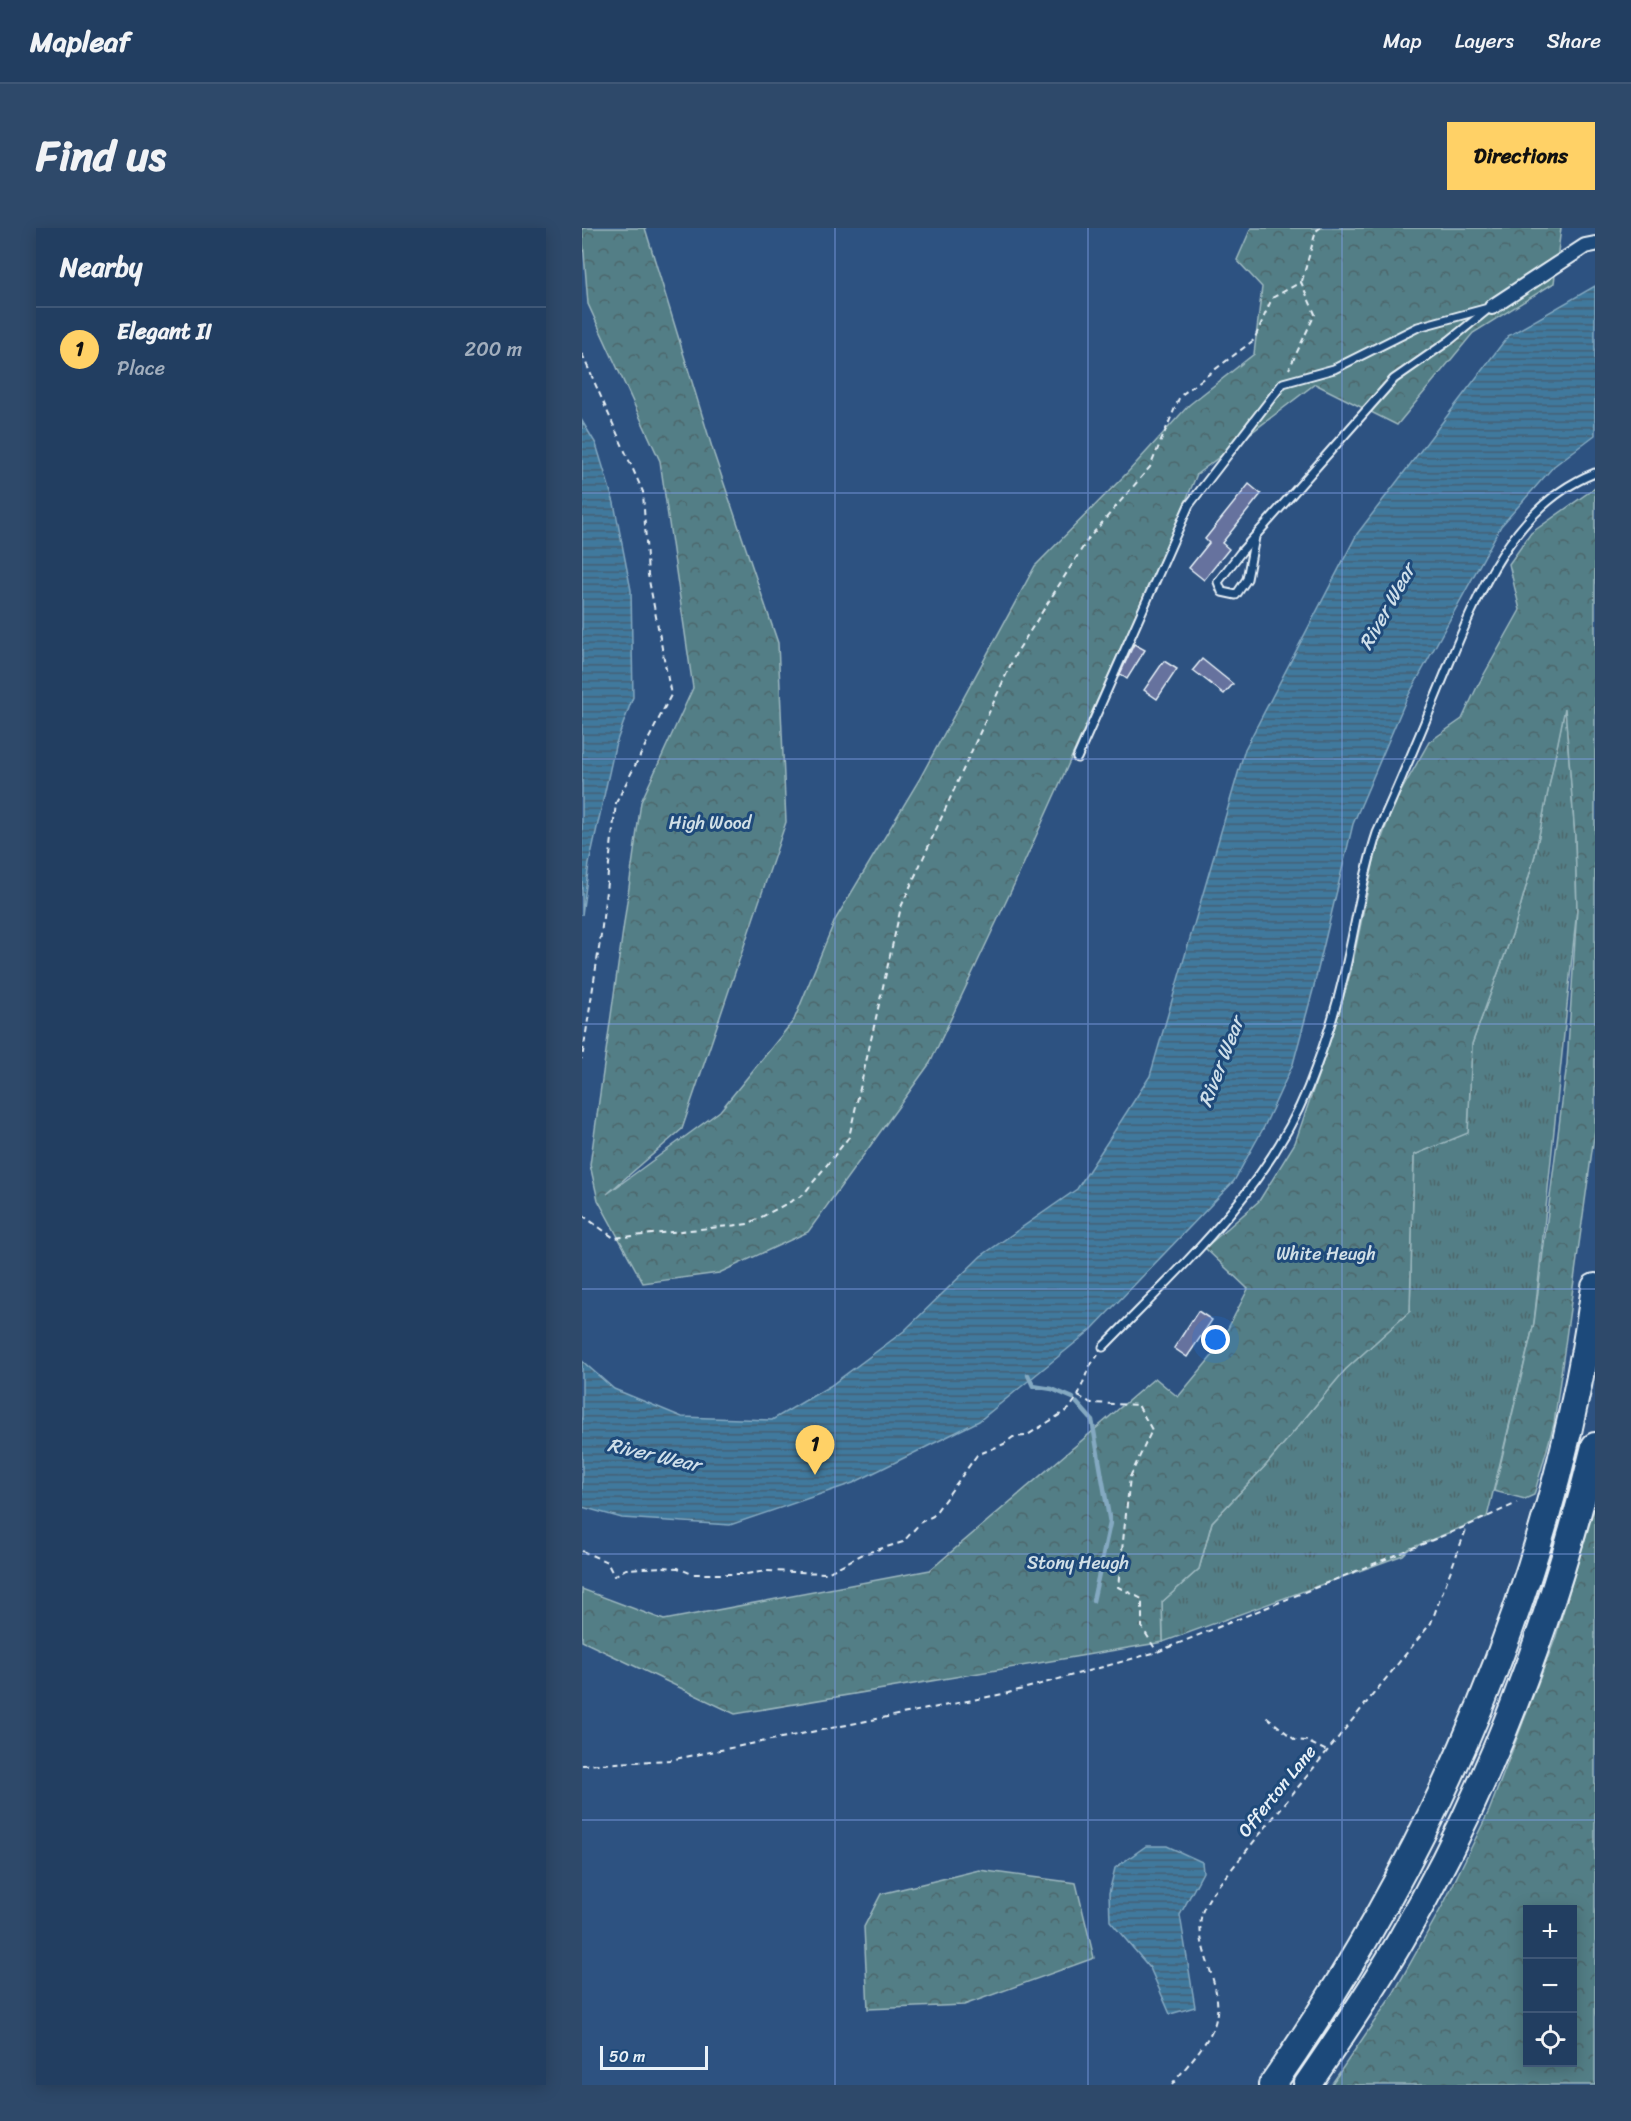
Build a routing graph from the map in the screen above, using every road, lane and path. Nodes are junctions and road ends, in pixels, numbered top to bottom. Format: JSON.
{"nodes":[{"id":1,"x":1320,"y":228,"type":"edge"},
{"id":2,"x":1595,"y":244,"type":"edge"},
{"id":3,"x":1302,"y":283,"type":"junction"},
{"id":4,"x":1492,"y":306,"type":"junction"},
{"id":5,"x":582,"y":354,"type":"edge"},
{"id":6,"x":1283,"y":383,"type":"junction"},
{"id":7,"x":1595,"y":472,"type":"edge"},
{"id":8,"x":1255,"y":537,"type":"junction"},
{"id":9,"x":1077,"y":758,"type":"dead end"},
{"id":10,"x":582,"y":1059,"type":"edge"},
{"id":11,"x":582,"y":1215,"type":"edge"},
{"id":12,"x":1595,"y":1287,"type":"edge"},
{"id":13,"x":1103,"y":1347,"type":"joint"},
{"id":14,"x":1078,"y":1396,"type":"junction"},
{"id":15,"x":1595,"y":1446,"type":"edge"},
{"id":16,"x":1517,"y":1503,"type":"dead end"},
{"id":17,"x":1467,"y":1526,"type":"junction"},
{"id":18,"x":582,"y":1551,"type":"edge"},
{"id":19,"x":1157,"y":1652,"type":"junction"},
{"id":20,"x":1268,"y":1717,"type":"dead end"},
{"id":21,"x":1327,"y":1751,"type":"junction"},
{"id":22,"x":582,"y":1764,"type":"edge"},
{"id":23,"x":1173,"y":2085,"type":"edge"},
{"id":24,"x":1272,"y":2085,"type":"edge"},
{"id":25,"x":1307,"y":2085,"type":"edge"}],
"edges":[{"from":1,"to":3,"type":"path"},
{"from":2,"to":4,"type":"street"},
{"from":3,"to":6,"type":"path"},
{"from":3,"to":11,"type":"path"},
{"from":4,"to":6,"type":"lane"},
{"from":4,"to":8,"type":"lane"},
{"from":5,"to":10,"type":"path"},
{"from":6,"to":9,"type":"lane"},
{"from":7,"to":13,"type":"lane"},
{"from":8,"to":8,"type":"lane"},
{"from":12,"to":24,"type":"highway"},
{"from":13,"to":14,"type":"path"},
{"from":14,"to":18,"type":"path"},
{"from":14,"to":19,"type":"path"},
{"from":15,"to":25,"type":"highway"},
{"from":16,"to":17,"type":"path"},
{"from":17,"to":19,"type":"path"},
{"from":17,"to":21,"type":"path","name":"Offerton Lane"},
{"from":19,"to":22,"type":"path"},
{"from":20,"to":21,"type":"path"},
{"from":21,"to":23,"type":"path","name":"Offerton Lane"}]}
